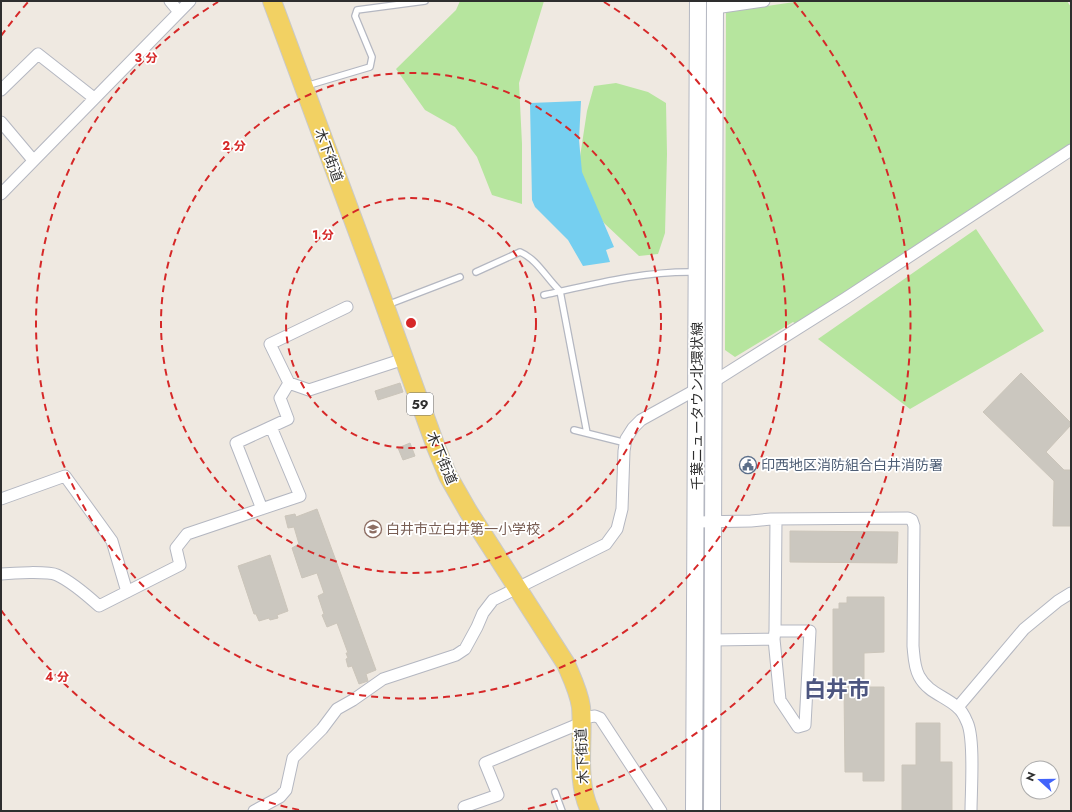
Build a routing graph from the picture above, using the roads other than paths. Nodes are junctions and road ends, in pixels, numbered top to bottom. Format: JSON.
{"nodes":[{"id":1,"x":170,"y":1,"type":"edge"},
{"id":2,"x":190,"y":1,"type":"edge"},
{"id":3,"x":272,"y":1,"type":"edge"},
{"id":4,"x":425,"y":1,"type":"edge"},
{"id":5,"x":698,"y":1,"type":"edge"},
{"id":6,"x":764,"y":1,"type":"edge"},
{"id":7,"x":715,"y":4,"type":"edge"},
{"id":8,"x":179,"y":12,"type":"junction"},
{"id":9,"x":304,"y":87,"type":"junction"},
{"id":10,"x":1,"y":90,"type":"edge"},
{"id":11,"x":94,"y":98,"type":"junction"},
{"id":12,"x":1,"y":122,"type":"edge"},
{"id":13,"x":1071,"y":150,"type":"edge"},
{"id":14,"x":33,"y":160,"type":"junction"},
{"id":15,"x":1,"y":194,"type":"edge"},
{"id":16,"x":476,"y":272,"type":"dead end"},
{"id":17,"x":697,"y":272,"type":"junction"},
{"id":18,"x":460,"y":277,"type":"dead end"},
{"id":19,"x":560,"y":291,"type":"junction"},
{"id":20,"x":544,"y":295,"type":"dead end"},
{"id":21,"x":347,"y":306,"type":"dead end"},
{"id":22,"x":385,"y":306,"type":"junction"},
{"id":23,"x":404,"y":359,"type":"junction"},
{"id":24,"x":714,"y":382,"type":"junction"},
{"id":25,"x":290,"y":383,"type":"junction"},
{"id":26,"x":697,"y":389,"type":"junction"},
{"id":27,"x":271,"y":428,"type":"junction"},
{"id":28,"x":574,"y":430,"type":"dead end"},
{"id":29,"x":587,"y":433,"type":"junction"},
{"id":30,"x":626,"y":443,"type":"junction"},
{"id":31,"x":1,"y":499,"type":"edge"},
{"id":32,"x":262,"y":509,"type":"junction"},
{"id":33,"x":776,"y":519,"type":"junction"},
{"id":34,"x":696,"y":522,"type":"junction"},
{"id":35,"x":713,"y":522,"type":"junction"},
{"id":36,"x":1,"y":574,"type":"edge"},
{"id":37,"x":517,"y":588,"type":"junction"},
{"id":38,"x":127,"y":592,"type":"junction"},
{"id":39,"x":1071,"y":593,"type":"edge"},
{"id":40,"x":774,"y":635,"type":"junction"},
{"id":41,"x":713,"y":640,"type":"junction"},
{"id":42,"x":958,"y":707,"type":"junction"},
{"id":43,"x":581,"y":720,"type":"junction"},
{"id":44,"x":555,"y":792,"type":"dead end"},
{"id":45,"x":659,"y":809,"type":"edge"},
{"id":46,"x":254,"y":811,"type":"edge"},
{"id":47,"x":465,"y":811,"type":"edge"},
{"id":48,"x":562,"y":811,"type":"edge"},
{"id":49,"x":590,"y":811,"type":"edge"},
{"id":50,"x":694,"y":811,"type":"edge"},
{"id":51,"x":712,"y":811,"type":"edge"},
{"id":52,"x":971,"y":811,"type":"edge"}],
"edges":[{"from":1,"to":8,"type":"street"},
{"from":2,"to":8,"type":"street"},
{"from":3,"to":9,"type":"main road","name":"木下街道","number":"59"},
{"from":4,"to":9,"type":"lane"},
{"from":5,"to":17,"type":"main road","name":"千葉ニュータウン北環状線"},
{"from":6,"to":7,"type":"street"},
{"from":7,"to":24,"type":"main road","name":"千葉ニュータウン北環状線"},
{"from":8,"to":11,"type":"street"},
{"from":9,"to":22,"type":"main road","name":"木下街道","number":"59"},
{"from":10,"to":11,"type":"street"},
{"from":11,"to":14,"type":"street"},
{"from":12,"to":14,"type":"street"},
{"from":13,"to":24,"type":"street"},
{"from":14,"to":15,"type":"street"},
{"from":16,"to":19,"type":"lane"},
{"from":17,"to":19,"type":"lane"},
{"from":17,"to":26,"type":"main road","name":"千葉ニュータウン北環状線"},
{"from":18,"to":22,"type":"lane"},
{"from":19,"to":20,"type":"lane"},
{"from":19,"to":29,"type":"lane"},
{"from":21,"to":25,"type":"street"},
{"from":22,"to":23,"type":"main road","name":"木下街道","number":"59"},
{"from":23,"to":25,"type":"street"},
{"from":23,"to":37,"type":"main road","name":"木下街道","number":"59"},
{"from":24,"to":35,"type":"main road","name":"千葉ニュータウン北環状線"},
{"from":25,"to":27,"type":"street"},
{"from":26,"to":30,"type":"street"},
{"from":26,"to":34,"type":"main road","name":"千葉ニュータウン北環状線"},
{"from":27,"to":32,"type":"street"},
{"from":27,"to":32,"type":"street"},
{"from":28,"to":29,"type":"lane"},
{"from":29,"to":30,"type":"lane"},
{"from":30,"to":37,"type":"street"},
{"from":31,"to":38,"type":"street"},
{"from":32,"to":38,"type":"street"},
{"from":33,"to":35,"type":"street"},
{"from":33,"to":40,"type":"street"},
{"from":33,"to":42,"type":"street"},
{"from":34,"to":35,"type":"street"},
{"from":34,"to":50,"type":"main road","name":"千葉ニュータウン北環状線"},
{"from":35,"to":41,"type":"main road","name":"千葉ニュータウン北環状線"},
{"from":36,"to":38,"type":"street"},
{"from":37,"to":43,"type":"main road","name":"木下街道","number":"59"},
{"from":37,"to":46,"type":"street"},
{"from":39,"to":42,"type":"street"},
{"from":40,"to":40,"type":"street"},
{"from":40,"to":41,"type":"street"},
{"from":41,"to":51,"type":"main road","name":"千葉ニュータウン北環状線"},
{"from":42,"to":52,"type":"street"},
{"from":43,"to":45,"type":"street"},
{"from":43,"to":47,"type":"street"},
{"from":43,"to":49,"type":"main road","name":"木下街道","number":"59"},
{"from":44,"to":48,"type":"lane"}]}
